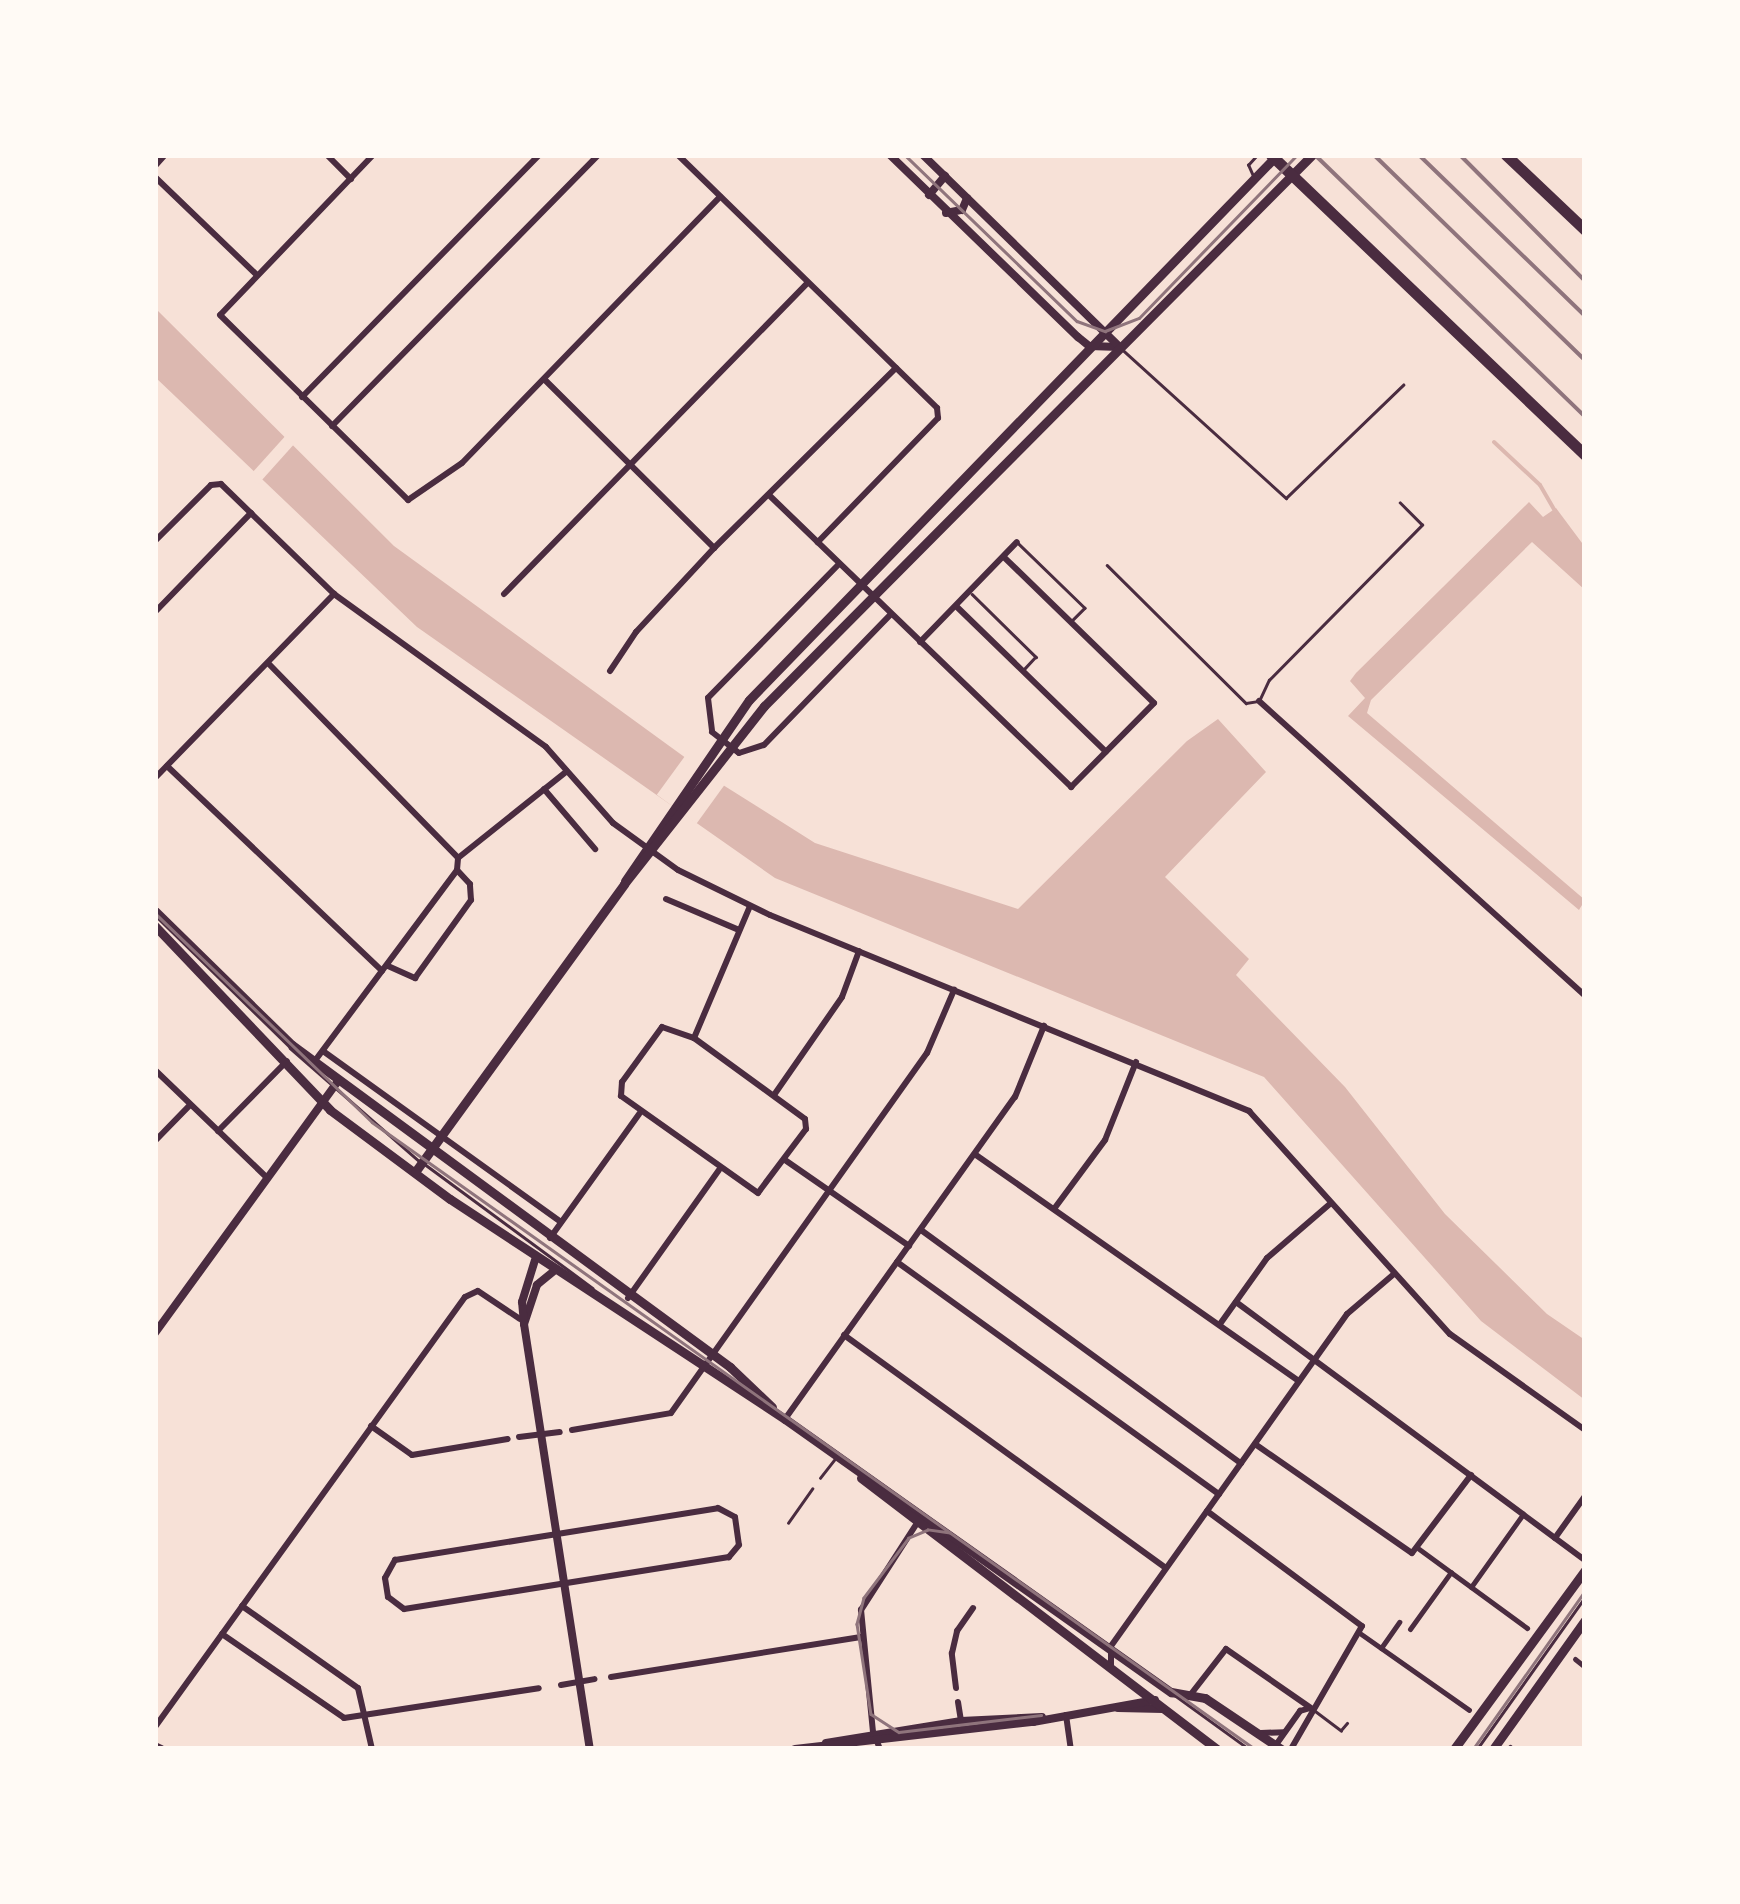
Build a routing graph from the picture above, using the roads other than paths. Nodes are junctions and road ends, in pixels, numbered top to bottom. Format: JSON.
{"nodes":[{"id":1,"x":165,"y":155,"type":"edge"},
{"id":2,"x":327,"y":155,"type":"edge"},
{"id":3,"x":373,"y":155,"type":"edge"},
{"id":4,"x":538,"y":155,"type":"edge"},
{"id":5,"x":598,"y":155,"type":"edge"},
{"id":6,"x":678,"y":155,"type":"edge"},
{"id":7,"x":890,"y":155,"type":"edge"},
{"id":8,"x":922,"y":155,"type":"edge"},
{"id":9,"x":1257,"y":155,"type":"edge"},
{"id":10,"x":1274,"y":155,"type":"edge"},
{"id":11,"x":1312,"y":155,"type":"edge"},
{"id":12,"x":1506,"y":155,"type":"edge"},
{"id":13,"x":155,"y":166,"type":"edge"},
{"id":14,"x":944,"y":176,"type":"junction"},
{"id":15,"x":155,"y":177,"type":"edge"},
{"id":16,"x":1254,"y":178,"type":"junction"},
{"id":17,"x":351,"y":179,"type":"junction"},
{"id":18,"x":929,"y":195,"type":"junction"},
{"id":19,"x":720,"y":197,"type":"junction"},
{"id":20,"x":967,"y":198,"type":"junction"},
{"id":21,"x":946,"y":212,"type":"junction"},
{"id":22,"x":1585,"y":230,"type":"edge"},
{"id":23,"x":256,"y":276,"type":"junction"},
{"id":24,"x":808,"y":282,"type":"junction"},
{"id":25,"x":1105,"y":330,"type":"junction"},
{"id":26,"x":1089,"y":346,"type":"junction"},
{"id":27,"x":1120,"y":348,"type":"junction"},
{"id":28,"x":896,"y":368,"type":"junction"},
{"id":29,"x":544,"y":380,"type":"junction"},
{"id":30,"x":1403,"y":385,"type":"dead end"},
{"id":31,"x":302,"y":396,"type":"junction"},
{"id":32,"x":332,"y":426,"type":"junction"},
{"id":33,"x":1583,"y":456,"type":"edge"},
{"id":34,"x":629,"y":464,"type":"junction"},
{"id":35,"x":770,"y":496,"type":"junction"},
{"id":36,"x":1400,"y":503,"type":"dead end"},
{"id":37,"x":251,"y":513,"type":"junction"},
{"id":38,"x":155,"y":542,"type":"edge"},
{"id":39,"x":818,"y":542,"type":"junction"},
{"id":40,"x":1017,"y":542,"type":"joint"},
{"id":41,"x":714,"y":548,"type":"junction"},
{"id":42,"x":1004,"y":557,"type":"junction"},
{"id":43,"x":840,"y":564,"type":"junction"},
{"id":44,"x":1106,"y":565,"type":"dead end"},
{"id":45,"x":861,"y":585,"type":"junction"},
{"id":46,"x":969,"y":592,"type":"junction"},
{"id":47,"x":334,"y":594,"type":"junction"},
{"id":48,"x":504,"y":594,"type":"dead end"},
{"id":49,"x":871,"y":596,"type":"junction"},
{"id":50,"x":956,"y":606,"type":"junction"},
{"id":51,"x":155,"y":612,"type":"edge"},
{"id":52,"x":892,"y":614,"type":"junction"},
{"id":53,"x":1070,"y":623,"type":"junction"},
{"id":54,"x":920,"y":642,"type":"junction"},
{"id":55,"x":268,"y":663,"type":"junction"},
{"id":56,"x":1024,"y":670,"type":"junction"},
{"id":57,"x":610,"y":671,"type":"dead end"},
{"id":58,"x":1260,"y":701,"type":"junction"},
{"id":59,"x":716,"y":735,"type":"junction"},
{"id":60,"x":735,"y":750,"type":"junction"},
{"id":61,"x":1106,"y":752,"type":"junction"},
{"id":62,"x":168,"y":766,"type":"junction"},
{"id":63,"x":705,"y":770,"type":"junction"},
{"id":64,"x":567,"y":771,"type":"junction"},
{"id":65,"x":155,"y":778,"type":"edge"},
{"id":66,"x":544,"y":789,"type":"junction"},
{"id":67,"x":595,"y":849,"type":"dead end"},
{"id":68,"x":649,"y":849,"type":"junction"},
{"id":69,"x":458,"y":858,"type":"junction"},
{"id":70,"x":457,"y":870,"type":"junction"},
{"id":71,"x":666,"y":899,"type":"dead end"},
{"id":72,"x":750,"y":906,"type":"junction"},
{"id":73,"x":155,"y":911,"type":"edge"},
{"id":74,"x":155,"y":926,"type":"edge"},
{"id":75,"x":739,"y":930,"type":"junction"},
{"id":76,"x":859,"y":951,"type":"junction"},
{"id":77,"x":385,"y":968,"type":"junction"},
{"id":78,"x":954,"y":990,"type":"junction"},
{"id":79,"x":1585,"y":996,"type":"edge"},
{"id":80,"x":268,"y":1022,"type":"junction"},
{"id":81,"x":1044,"y":1026,"type":"junction"},
{"id":82,"x":694,"y":1038,"type":"junction"},
{"id":83,"x":323,"y":1051,"type":"junction"},
{"id":84,"x":288,"y":1060,"type":"junction"},
{"id":85,"x":314,"y":1062,"type":"junction"},
{"id":86,"x":1136,"y":1062,"type":"junction"},
{"id":87,"x":155,"y":1070,"type":"edge"},
{"id":88,"x":335,"y":1085,"type":"junction"},
{"id":89,"x":774,"y":1095,"type":"junction"},
{"id":90,"x":322,"y":1102,"type":"junction"},
{"id":91,"x":190,"y":1105,"type":"junction"},
{"id":92,"x":640,"y":1114,"type":"junction"},
{"id":93,"x":218,"y":1131,"type":"junction"},
{"id":94,"x":441,"y":1136,"type":"junction"},
{"id":95,"x":155,"y":1141,"type":"edge"},
{"id":96,"x":430,"y":1151,"type":"junction"},
{"id":97,"x":976,"y":1155,"type":"junction"},
{"id":98,"x":785,"y":1160,"type":"junction"},
{"id":99,"x":422,"y":1163,"type":"junction"},
{"id":100,"x":719,"y":1170,"type":"junction"},
{"id":101,"x":415,"y":1172,"type":"junction"},
{"id":102,"x":266,"y":1177,"type":"junction"},
{"id":103,"x":828,"y":1191,"type":"junction"},
{"id":104,"x":1331,"y":1202,"type":"junction"},
{"id":105,"x":1054,"y":1208,"type":"junction"},
{"id":106,"x":561,"y":1222,"type":"junction"},
{"id":107,"x":920,"y":1230,"type":"junction"},
{"id":108,"x":550,"y":1238,"type":"junction"},
{"id":109,"x":909,"y":1246,"type":"junction"},
{"id":110,"x":535,"y":1260,"type":"junction"},
{"id":111,"x":897,"y":1262,"type":"junction"},
{"id":112,"x":554,"y":1271,"type":"junction"},
{"id":113,"x":1394,"y":1274,"type":"junction"},
{"id":114,"x":628,"y":1298,"type":"junction"},
{"id":115,"x":608,"y":1302,"type":"junction"},
{"id":116,"x":1236,"y":1302,"type":"junction"},
{"id":117,"x":522,"y":1321,"type":"junction"},
{"id":118,"x":1220,"y":1324,"type":"junction"},
{"id":119,"x":155,"y":1332,"type":"edge"},
{"id":120,"x":844,"y":1334,"type":"junction"},
{"id":121,"x":712,"y":1355,"type":"junction"},
{"id":122,"x":1314,"y":1359,"type":"junction"},
{"id":123,"x":704,"y":1368,"type":"junction"},
{"id":124,"x":1299,"y":1382,"type":"junction"},
{"id":125,"x":786,"y":1419,"type":"junction"},
{"id":126,"x":371,"y":1426,"type":"junction"},
{"id":127,"x":572,"y":1430,"type":"dead end"},
{"id":128,"x":1585,"y":1430,"type":"edge"},
{"id":129,"x":560,"y":1432,"type":"dead end"},
{"id":130,"x":540,"y":1434,"type":"junction"},
{"id":131,"x":520,"y":1437,"type":"dead end"},
{"id":132,"x":508,"y":1439,"type":"dead end"},
{"id":133,"x":1255,"y":1444,"type":"junction"},
{"id":134,"x":837,"y":1456,"type":"junction"},
{"id":135,"x":1241,"y":1463,"type":"junction"},
{"id":136,"x":1471,"y":1475,"type":"junction"},
{"id":137,"x":820,"y":1478,"type":"dead end"},
{"id":138,"x":812,"y":1489,"type":"dead end"},
{"id":139,"x":1219,"y":1494,"type":"junction"},
{"id":140,"x":1585,"y":1496,"type":"edge"},
{"id":141,"x":1207,"y":1512,"type":"junction"},
{"id":142,"x":1524,"y":1514,"type":"junction"},
{"id":143,"x":920,"y":1519,"type":"junction"},
{"id":144,"x":788,"y":1523,"type":"dead end"},
{"id":145,"x":556,"y":1534,"type":"junction"},
{"id":146,"x":1555,"y":1538,"type":"junction"},
{"id":147,"x":1416,"y":1551,"type":"junction"},
{"id":148,"x":1585,"y":1560,"type":"edge"},
{"id":149,"x":1164,"y":1567,"type":"junction"},
{"id":150,"x":1585,"y":1570,"type":"edge"},
{"id":151,"x":1451,"y":1572,"type":"junction"},
{"id":152,"x":995,"y":1577,"type":"junction"},
{"id":153,"x":564,"y":1584,"type":"junction"},
{"id":154,"x":1471,"y":1587,"type":"junction"},
{"id":155,"x":988,"y":1588,"type":"dead end"},
{"id":156,"x":1585,"y":1598,"type":"edge"},
{"id":157,"x":242,"y":1606,"type":"junction"},
{"id":158,"x":973,"y":1608,"type":"dead end"},
{"id":159,"x":1585,"y":1620,"type":"edge"},
{"id":160,"x":1399,"y":1622,"type":"dead end"},
{"id":161,"x":1527,"y":1628,"type":"dead end"},
{"id":162,"x":1410,"y":1629,"type":"dead end"},
{"id":163,"x":222,"y":1634,"type":"junction"},
{"id":164,"x":1362,"y":1634,"type":"junction"},
{"id":165,"x":861,"y":1637,"type":"junction"},
{"id":166,"x":1381,"y":1648,"type":"junction"},
{"id":167,"x":1110,"y":1649,"type":"junction"},
{"id":168,"x":1575,"y":1659,"type":"dead end"},
{"id":169,"x":1112,"y":1665,"type":"junction"},
{"id":170,"x":1585,"y":1666,"type":"edge"},
{"id":171,"x":611,"y":1676,"type":"dead end"},
{"id":172,"x":594,"y":1679,"type":"dead end"},
{"id":173,"x":579,"y":1682,"type":"junction"},
{"id":174,"x":561,"y":1685,"type":"dead end"},
{"id":175,"x":540,"y":1688,"type":"dead end"},
{"id":176,"x":956,"y":1688,"type":"dead end"},
{"id":177,"x":1171,"y":1692,"type":"junction"},
{"id":178,"x":1190,"y":1694,"type":"junction"},
{"id":179,"x":1155,"y":1700,"type":"junction"},
{"id":180,"x":958,"y":1702,"type":"dead end"},
{"id":181,"x":1114,"y":1706,"type":"junction"},
{"id":182,"x":1165,"y":1708,"type":"junction"},
{"id":183,"x":1311,"y":1708,"type":"junction"},
{"id":184,"x":1468,"y":1710,"type":"dead end"},
{"id":185,"x":1066,"y":1714,"type":"junction"},
{"id":186,"x":367,"y":1716,"type":"junction"},
{"id":187,"x":1042,"y":1718,"type":"junction"},
{"id":188,"x":961,"y":1721,"type":"junction"},
{"id":189,"x":1347,"y":1723,"type":"dead end"},
{"id":190,"x":155,"y":1727,"type":"edge"},
{"id":191,"x":873,"y":1732,"type":"junction"},
{"id":192,"x":1285,"y":1732,"type":"junction"},
{"id":193,"x":1261,"y":1733,"type":"junction"},
{"id":194,"x":880,"y":1745,"type":"edge"},
{"id":195,"x":1290,"y":1745,"type":"edge"},
{"id":196,"x":817,"y":1746,"type":"junction"},
{"id":197,"x":1278,"y":1748,"type":"edge"},
{"id":198,"x":372,"y":1749,"type":"edge"},
{"id":199,"x":590,"y":1749,"type":"edge"},
{"id":200,"x":795,"y":1749,"type":"edge"},
{"id":201,"x":1071,"y":1749,"type":"edge"},
{"id":202,"x":1217,"y":1749,"type":"edge"},
{"id":203,"x":1248,"y":1749,"type":"edge"},
{"id":204,"x":1454,"y":1749,"type":"edge"},
{"id":205,"x":1477,"y":1749,"type":"edge"},
{"id":206,"x":1493,"y":1749,"type":"edge"}],
"edges":[{"from":1,"to":13,"type":"street"},
{"from":2,"to":17,"type":"street"},
{"from":3,"to":17,"type":"street"},
{"from":4,"to":31,"type":"street"},
{"from":5,"to":32,"type":"street"},
{"from":6,"to":19,"type":"street"},
{"from":7,"to":18,"type":"street"},
{"from":8,"to":14,"type":"street"},
{"from":9,"to":16,"type":"lane"},
{"from":10,"to":16,"type":"main road"},
{"from":10,"to":33,"type":"highway"},
{"from":11,"to":27,"type":"main road"},
{"from":12,"to":22,"type":"highway"},
{"from":14,"to":18,"type":"street"},
{"from":14,"to":20,"type":"street"},
{"from":15,"to":23,"type":"street"},
{"from":16,"to":25,"type":"main road"},
{"from":17,"to":23,"type":"street"},
{"from":18,"to":21,"type":"street"},
{"from":19,"to":24,"type":"street"},
{"from":19,"to":29,"type":"street"},
{"from":20,"to":21,"type":"street"},
{"from":20,"to":25,"type":"street"},
{"from":21,"to":26,"type":"street"},
{"from":23,"to":31,"type":"street"},
{"from":24,"to":28,"type":"street"},
{"from":24,"to":34,"type":"street"},
{"from":25,"to":26,"type":"main road"},
{"from":25,"to":27,"type":"street"},
{"from":26,"to":27,"type":"street"},
{"from":26,"to":45,"type":"main road"},
{"from":27,"to":30,"type":"lane"},
{"from":27,"to":49,"type":"main road"},
{"from":28,"to":35,"type":"street"},
{"from":28,"to":39,"type":"street"},
{"from":29,"to":32,"type":"street"},
{"from":29,"to":34,"type":"street"},
{"from":31,"to":32,"type":"street"},
{"from":34,"to":41,"type":"street"},
{"from":34,"to":48,"type":"street"},
{"from":35,"to":39,"type":"street"},
{"from":35,"to":41,"type":"street"},
{"from":36,"to":58,"type":"lane"},
{"from":37,"to":38,"type":"street"},
{"from":37,"to":47,"type":"street"},
{"from":37,"to":51,"type":"street"},
{"from":39,"to":43,"type":"street"},
{"from":40,"to":42,"type":"street"},
{"from":40,"to":53,"type":"lane"},
{"from":41,"to":57,"type":"street"},
{"from":42,"to":46,"type":"street"},
{"from":42,"to":53,"type":"street"},
{"from":43,"to":45,"type":"street"},
{"from":43,"to":59,"type":"street"},
{"from":44,"to":58,"type":"lane"},
{"from":45,"to":49,"type":"street"},
{"from":45,"to":59,"type":"main road"},
{"from":46,"to":50,"type":"street"},
{"from":46,"to":56,"type":"lane"},
{"from":47,"to":55,"type":"street"},
{"from":47,"to":64,"type":"street"},
{"from":49,"to":52,"type":"street"},
{"from":49,"to":60,"type":"main road"},
{"from":50,"to":54,"type":"street"},
{"from":50,"to":56,"type":"street"},
{"from":52,"to":54,"type":"street"},
{"from":52,"to":60,"type":"street"},
{"from":53,"to":61,"type":"street"},
{"from":54,"to":61,"type":"street"},
{"from":55,"to":62,"type":"street"},
{"from":55,"to":69,"type":"street"},
{"from":56,"to":61,"type":"street"},
{"from":58,"to":79,"type":"street"},
{"from":59,"to":60,"type":"street"},
{"from":59,"to":63,"type":"main road"},
{"from":60,"to":63,"type":"main road"},
{"from":62,"to":65,"type":"street"},
{"from":62,"to":77,"type":"street"},
{"from":63,"to":68,"type":"main road"},
{"from":64,"to":66,"type":"street"},
{"from":64,"to":68,"type":"street"},
{"from":66,"to":67,"type":"street"},
{"from":66,"to":69,"type":"street"},
{"from":68,"to":72,"type":"street"},
{"from":68,"to":94,"type":"main road"},
{"from":69,"to":70,"type":"street"},
{"from":70,"to":77,"type":"street"},
{"from":70,"to":77,"type":"street"},
{"from":71,"to":75,"type":"street"},
{"from":72,"to":75,"type":"street"},
{"from":72,"to":76,"type":"street"},
{"from":73,"to":80,"type":"main road"},
{"from":74,"to":84,"type":"main road"},
{"from":75,"to":82,"type":"street"},
{"from":76,"to":78,"type":"street"},
{"from":76,"to":89,"type":"street"},
{"from":77,"to":83,"type":"street"},
{"from":78,"to":81,"type":"street"},
{"from":78,"to":103,"type":"street"},
{"from":80,"to":85,"type":"main road"},
{"from":80,"to":88,"type":"lane"},
{"from":81,"to":86,"type":"street"},
{"from":81,"to":97,"type":"street"},
{"from":82,"to":89,"type":"street"},
{"from":82,"to":92,"type":"street"},
{"from":83,"to":85,"type":"street"},
{"from":83,"to":94,"type":"street"},
{"from":84,"to":90,"type":"main road"},
{"from":84,"to":93,"type":"street"},
{"from":85,"to":88,"type":"main road"},
{"from":86,"to":104,"type":"street"},
{"from":86,"to":105,"type":"street"},
{"from":87,"to":91,"type":"street"},
{"from":88,"to":90,"type":"street"},
{"from":88,"to":96,"type":"main road"},
{"from":88,"to":99,"type":"lane"},
{"from":89,"to":98,"type":"street"},
{"from":90,"to":101,"type":"main road"},
{"from":90,"to":102,"type":"street"},
{"from":91,"to":93,"type":"street"},
{"from":91,"to":95,"type":"street"},
{"from":92,"to":100,"type":"street"},
{"from":92,"to":106,"type":"street"},
{"from":93,"to":102,"type":"street"},
{"from":94,"to":96,"type":"main road"},
{"from":94,"to":106,"type":"street"},
{"from":96,"to":99,"type":"main road"},
{"from":96,"to":108,"type":"main road"},
{"from":97,"to":105,"type":"street"},
{"from":97,"to":107,"type":"street"},
{"from":98,"to":100,"type":"street"},
{"from":98,"to":103,"type":"street"},
{"from":99,"to":101,"type":"main road"},
{"from":99,"to":115,"type":"lane"},
{"from":100,"to":114,"type":"street"},
{"from":101,"to":110,"type":"main road"},
{"from":102,"to":119,"type":"street"},
{"from":103,"to":109,"type":"street"},
{"from":103,"to":121,"type":"street"},
{"from":104,"to":113,"type":"street"},
{"from":104,"to":116,"type":"street"},
{"from":105,"to":118,"type":"street"},
{"from":106,"to":108,"type":"street"},
{"from":107,"to":109,"type":"street"},
{"from":107,"to":135,"type":"street"},
{"from":108,"to":114,"type":"main road"},
{"from":109,"to":111,"type":"street"},
{"from":110,"to":112,"type":"main road"},
{"from":110,"to":117,"type":"street"},
{"from":111,"to":120,"type":"street"},
{"from":111,"to":139,"type":"street"},
{"from":112,"to":115,"type":"main road"},
{"from":112,"to":117,"type":"street"},
{"from":113,"to":122,"type":"street"},
{"from":113,"to":128,"type":"street"},
{"from":114,"to":121,"type":"main road"},
{"from":115,"to":123,"type":"main road"},
{"from":116,"to":118,"type":"street"},
{"from":116,"to":122,"type":"street"},
{"from":117,"to":126,"type":"street"},
{"from":117,"to":130,"type":"street"},
{"from":118,"to":124,"type":"street"},
{"from":120,"to":125,"type":"street"},
{"from":120,"to":149,"type":"street"},
{"from":121,"to":123,"type":"street"},
{"from":121,"to":125,"type":"main road"},
{"from":122,"to":124,"type":"street"},
{"from":122,"to":136,"type":"street"},
{"from":123,"to":125,"type":"main road"},
{"from":123,"to":127,"type":"street"},
{"from":124,"to":133,"type":"street"},
{"from":125,"to":134,"type":"main road"},
{"from":126,"to":132,"type":"street"},
{"from":126,"to":157,"type":"street"},
{"from":129,"to":130,"type":"street"},
{"from":130,"to":131,"type":"street"},
{"from":130,"to":145,"type":"street"},
{"from":133,"to":135,"type":"street"},
{"from":133,"to":147,"type":"street"},
{"from":134,"to":137,"type":"lane"},
{"from":134,"to":143,"type":"main road"},
{"from":135,"to":139,"type":"street"},
{"from":136,"to":142,"type":"street"},
{"from":136,"to":147,"type":"street"},
{"from":138,"to":144,"type":"lane"},
{"from":139,"to":141,"type":"street"},
{"from":140,"to":146,"type":"street"},
{"from":141,"to":149,"type":"street"},
{"from":141,"to":164,"type":"street"},
{"from":142,"to":146,"type":"street"},
{"from":142,"to":154,"type":"street"},
{"from":143,"to":152,"type":"main road"},
{"from":143,"to":165,"type":"street"},
{"from":143,"to":167,"type":"main road"},
{"from":145,"to":153,"type":"street"},
{"from":145,"to":153,"type":"street"},
{"from":145,"to":153,"type":"street"},
{"from":146,"to":148,"type":"street"},
{"from":147,"to":151,"type":"street"},
{"from":149,"to":167,"type":"street"},
{"from":150,"to":204,"type":"main road"},
{"from":151,"to":154,"type":"street"},
{"from":151,"to":162,"type":"street"},
{"from":152,"to":155,"type":"street"},
{"from":152,"to":169,"type":"main road"},
{"from":153,"to":173,"type":"street"},
{"from":154,"to":161,"type":"street"},
{"from":156,"to":205,"type":"lane"},
{"from":157,"to":163,"type":"street"},
{"from":157,"to":186,"type":"street"},
{"from":158,"to":176,"type":"street"},
{"from":159,"to":206,"type":"main road"},
{"from":160,"to":166,"type":"street"},
{"from":163,"to":186,"type":"street"},
{"from":163,"to":190,"type":"street"},
{"from":164,"to":166,"type":"street"},
{"from":164,"to":183,"type":"street"},
{"from":165,"to":171,"type":"street"},
{"from":165,"to":191,"type":"street"},
{"from":166,"to":184,"type":"street"},
{"from":167,"to":169,"type":"street"},
{"from":167,"to":177,"type":"main road"},
{"from":168,"to":170,"type":"street"},
{"from":169,"to":179,"type":"main road"},
{"from":172,"to":173,"type":"street"},
{"from":173,"to":174,"type":"street"},
{"from":173,"to":199,"type":"street"},
{"from":175,"to":186,"type":"street"},
{"from":177,"to":178,"type":"main road"},
{"from":177,"to":203,"type":"lane"},
{"from":178,"to":183,"type":"street"},
{"from":178,"to":193,"type":"main road"},
{"from":179,"to":181,"type":"street"},
{"from":179,"to":182,"type":"main road"},
{"from":180,"to":188,"type":"street"},
{"from":181,"to":182,"type":"street"},
{"from":181,"to":185,"type":"street"},
{"from":182,"to":202,"type":"main road"},
{"from":183,"to":189,"type":"lane"},
{"from":183,"to":192,"type":"street"},
{"from":183,"to":195,"type":"street"},
{"from":185,"to":187,"type":"street"},
{"from":185,"to":201,"type":"street"},
{"from":186,"to":198,"type":"street"},
{"from":187,"to":188,"type":"street"},
{"from":187,"to":194,"type":"street"},
{"from":188,"to":191,"type":"street"},
{"from":191,"to":194,"type":"street"},
{"from":191,"to":196,"type":"street"},
{"from":192,"to":193,"type":"street"},
{"from":192,"to":197,"type":"street"},
{"from":193,"to":197,"type":"main road"},
{"from":194,"to":196,"type":"street"},
{"from":195,"to":197,"type":"street"},
{"from":196,"to":200,"type":"street"}]}
